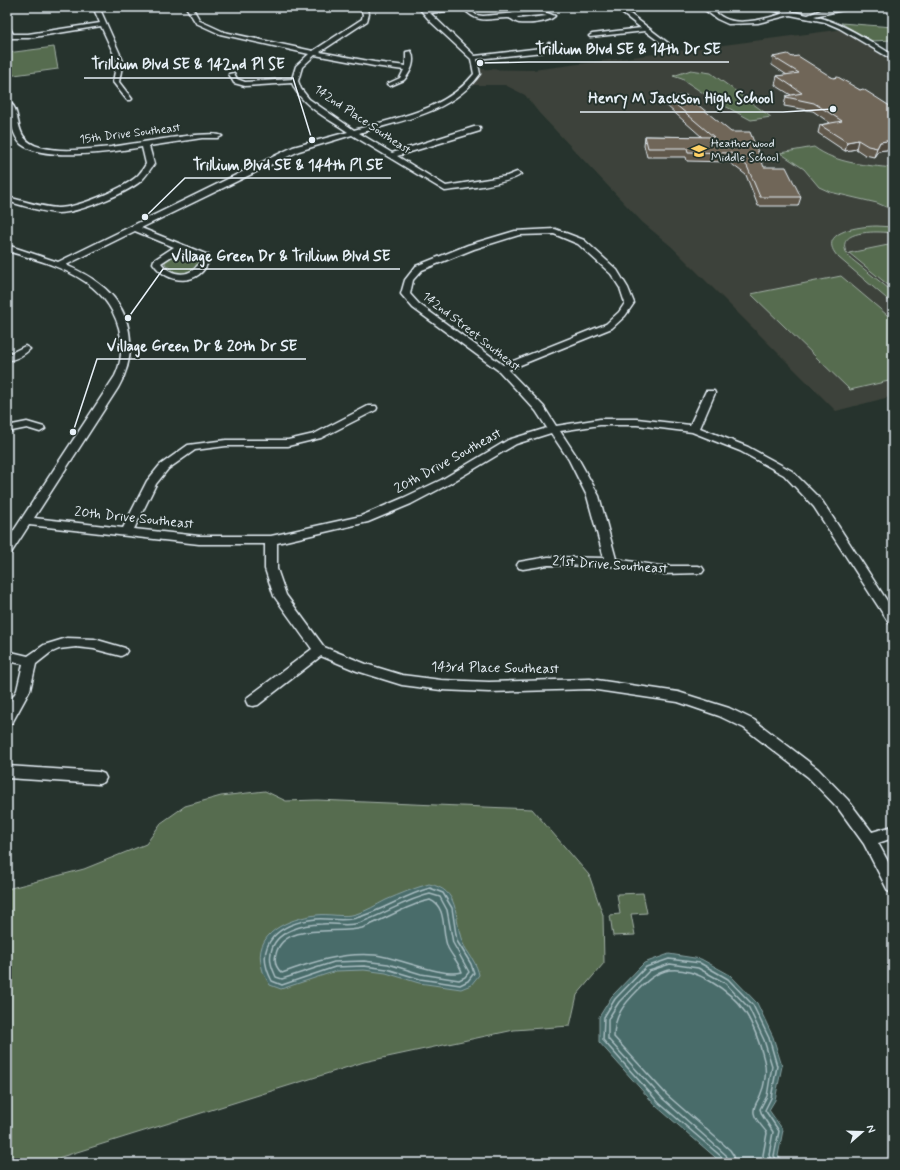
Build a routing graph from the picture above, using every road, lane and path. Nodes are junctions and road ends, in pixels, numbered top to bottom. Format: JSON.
{"nodes":[{"id":1,"x":96,"y":7,"type":"edge"},
{"id":2,"x":189,"y":7,"type":"edge"},
{"id":3,"x":362,"y":7,"type":"edge"},
{"id":4,"x":421,"y":7,"type":"edge"},
{"id":5,"x":468,"y":7,"type":"edge"},
{"id":6,"x":618,"y":7,"type":"edge"},
{"id":7,"x":704,"y":7,"type":"edge"},
{"id":8,"x":764,"y":7,"type":"edge"},
{"id":9,"x":855,"y":7,"type":"edge"},
{"id":10,"x":841,"y":8,"type":"edge"},
{"id":11,"x":427,"y":12,"type":"junction"},
{"id":12,"x":789,"y":13,"type":"junction"},
{"id":13,"x":810,"y":16,"type":"junction"},
{"id":14,"x":513,"y":17,"type":"junction"},
{"id":15,"x":103,"y":24,"type":"junction"},
{"id":16,"x":7,"y":28,"type":"edge"},
{"id":17,"x":646,"y":29,"type":"junction"},
{"id":18,"x":592,"y":36,"type":"dead end"},
{"id":19,"x":549,"y":45,"type":"dead end"},
{"id":20,"x":670,"y":47,"type":"dead end"},
{"id":21,"x":409,"y":52,"type":"dead end"},
{"id":22,"x":314,"y":53,"type":"junction"},
{"id":23,"x":474,"y":58,"type":"junction"},
{"id":24,"x":893,"y":58,"type":"edge"},
{"id":25,"x":408,"y":68,"type":"junction"},
{"id":26,"x":232,"y":74,"type":"dead end"},
{"id":27,"x":295,"y":81,"type":"junction"},
{"id":28,"x":390,"y":84,"type":"dead end"},
{"id":29,"x":129,"y":99,"type":"dead end"},
{"id":30,"x":7,"y":103,"type":"edge"},
{"id":31,"x":477,"y":129,"type":"dead end"},
{"id":32,"x":353,"y":132,"type":"junction"},
{"id":33,"x":218,"y":136,"type":"dead end"},
{"id":34,"x":145,"y":144,"type":"junction"},
{"id":35,"x":392,"y":154,"type":"junction"},
{"id":36,"x":517,"y":174,"type":"dead end"},
{"id":37,"x":7,"y":199,"type":"edge"},
{"id":38,"x":135,"y":228,"type":"junction"},
{"id":39,"x":180,"y":247,"type":"junction"},
{"id":40,"x":7,"y":248,"type":"edge"},
{"id":41,"x":60,"y":264,"type":"junction"},
{"id":42,"x":26,"y":349,"type":"dead end"},
{"id":43,"x":7,"y":358,"type":"edge"},
{"id":44,"x":502,"y":369,"type":"junction"},
{"id":45,"x":710,"y":393,"type":"dead end"},
{"id":46,"x":372,"y":408,"type":"dead end"},
{"id":47,"x":7,"y":429,"type":"edge"},
{"id":48,"x":40,"y":429,"type":"dead end"},
{"id":49,"x":554,"y":429,"type":"junction"},
{"id":50,"x":694,"y":429,"type":"junction"},
{"id":51,"x":27,"y":521,"type":"junction"},
{"id":52,"x":126,"y":533,"type":"junction"},
{"id":53,"x":271,"y":540,"type":"junction"},
{"id":54,"x":7,"y":550,"type":"edge"},
{"id":55,"x":611,"y":562,"type":"junction"},
{"id":56,"x":523,"y":565,"type":"dead end"},
{"id":57,"x":698,"y":570,"type":"dead end"},
{"id":58,"x":893,"y":620,"type":"edge"},
{"id":59,"x":320,"y":650,"type":"junction"},
{"id":60,"x":121,"y":651,"type":"dead end"},
{"id":61,"x":7,"y":656,"type":"edge"},
{"id":62,"x":30,"y":661,"type":"junction"},
{"id":63,"x":253,"y":701,"type":"dead end"},
{"id":64,"x":7,"y":719,"type":"edge"},
{"id":65,"x":7,"y":772,"type":"edge"},
{"id":66,"x":99,"y":778,"type":"dead end"},
{"id":67,"x":893,"y":832,"type":"edge"},
{"id":68,"x":869,"y":839,"type":"junction"},
{"id":69,"x":893,"y":886,"type":"edge"}],
"edges":[{"from":1,"to":15,"type":"street"},
{"from":2,"to":22,"type":"street"},
{"from":3,"to":22,"type":"street"},
{"from":4,"to":11,"type":"street"},
{"from":5,"to":11,"type":"street"},
{"from":5,"to":14,"type":"street"},
{"from":6,"to":17,"type":"street"},
{"from":7,"to":12,"type":"street"},
{"from":8,"to":12,"type":"street"},
{"from":9,"to":10,"type":"street"},
{"from":10,"to":13,"type":"street"},
{"from":11,"to":23,"type":"street"},
{"from":12,"to":13,"type":"street"},
{"from":13,"to":24,"type":"street"},
{"from":14,"to":14,"type":"street"},
{"from":15,"to":16,"type":"street"},
{"from":15,"to":29,"type":"street"},
{"from":17,"to":18,"type":"street"},
{"from":17,"to":20,"type":"street"},
{"from":19,"to":23,"type":"street"},
{"from":21,"to":25,"type":"street"},
{"from":22,"to":25,"type":"street"},
{"from":22,"to":27,"type":"street"},
{"from":23,"to":32,"type":"street"},
{"from":25,"to":28,"type":"street"},
{"from":26,"to":27,"type":"street"},
{"from":27,"to":32,"type":"street","name":"142nd Place Southeast"},
{"from":30,"to":34,"type":"street","name":"15th Drive Southeast"},
{"from":31,"to":35,"type":"street"},
{"from":32,"to":35,"type":"street","name":"142nd Place Southeast"},
{"from":32,"to":38,"type":"street"},
{"from":33,"to":34,"type":"street","name":"15th Drive Southeast"},
{"from":34,"to":37,"type":"street"},
{"from":35,"to":36,"type":"street","name":"142nd Place Southeast"},
{"from":38,"to":39,"type":"street"},
{"from":38,"to":41,"type":"street"},
{"from":39,"to":39,"type":"street"},
{"from":40,"to":41,"type":"street"},
{"from":41,"to":51,"type":"street"},
{"from":42,"to":43,"type":"street"},
{"from":44,"to":44,"type":"street","name":"142nd Street Southeast"},
{"from":44,"to":49,"type":"street","name":"142nd Street Southeast"},
{"from":45,"to":50,"type":"street"},
{"from":46,"to":52,"type":"street"},
{"from":47,"to":48,"type":"street"},
{"from":49,"to":50,"type":"street","name":"20th Drive Southeast"},
{"from":49,"to":53,"type":"street","name":"20th Drive Southeast"},
{"from":49,"to":55,"type":"street","name":"142nd Street Southeast"},
{"from":50,"to":58,"type":"street","name":"20th Drive Southeast"},
{"from":51,"to":52,"type":"street","name":"20th Drive Southeast"},
{"from":51,"to":54,"type":"street"},
{"from":52,"to":53,"type":"street","name":"20th Drive Southeast"},
{"from":53,"to":59,"type":"street","name":"143rd Place Southeast"},
{"from":55,"to":56,"type":"street","name":"21st Drive Southeast"},
{"from":55,"to":57,"type":"street","name":"21st Drive Southeast"},
{"from":59,"to":63,"type":"street"},
{"from":59,"to":68,"type":"street","name":"143rd Place Southeast"},
{"from":60,"to":62,"type":"street"},
{"from":61,"to":62,"type":"street"},
{"from":62,"to":64,"type":"street"},
{"from":65,"to":66,"type":"street"},
{"from":67,"to":68,"type":"street"},
{"from":68,"to":69,"type":"street","name":"143rd Place Southeast"}]}
